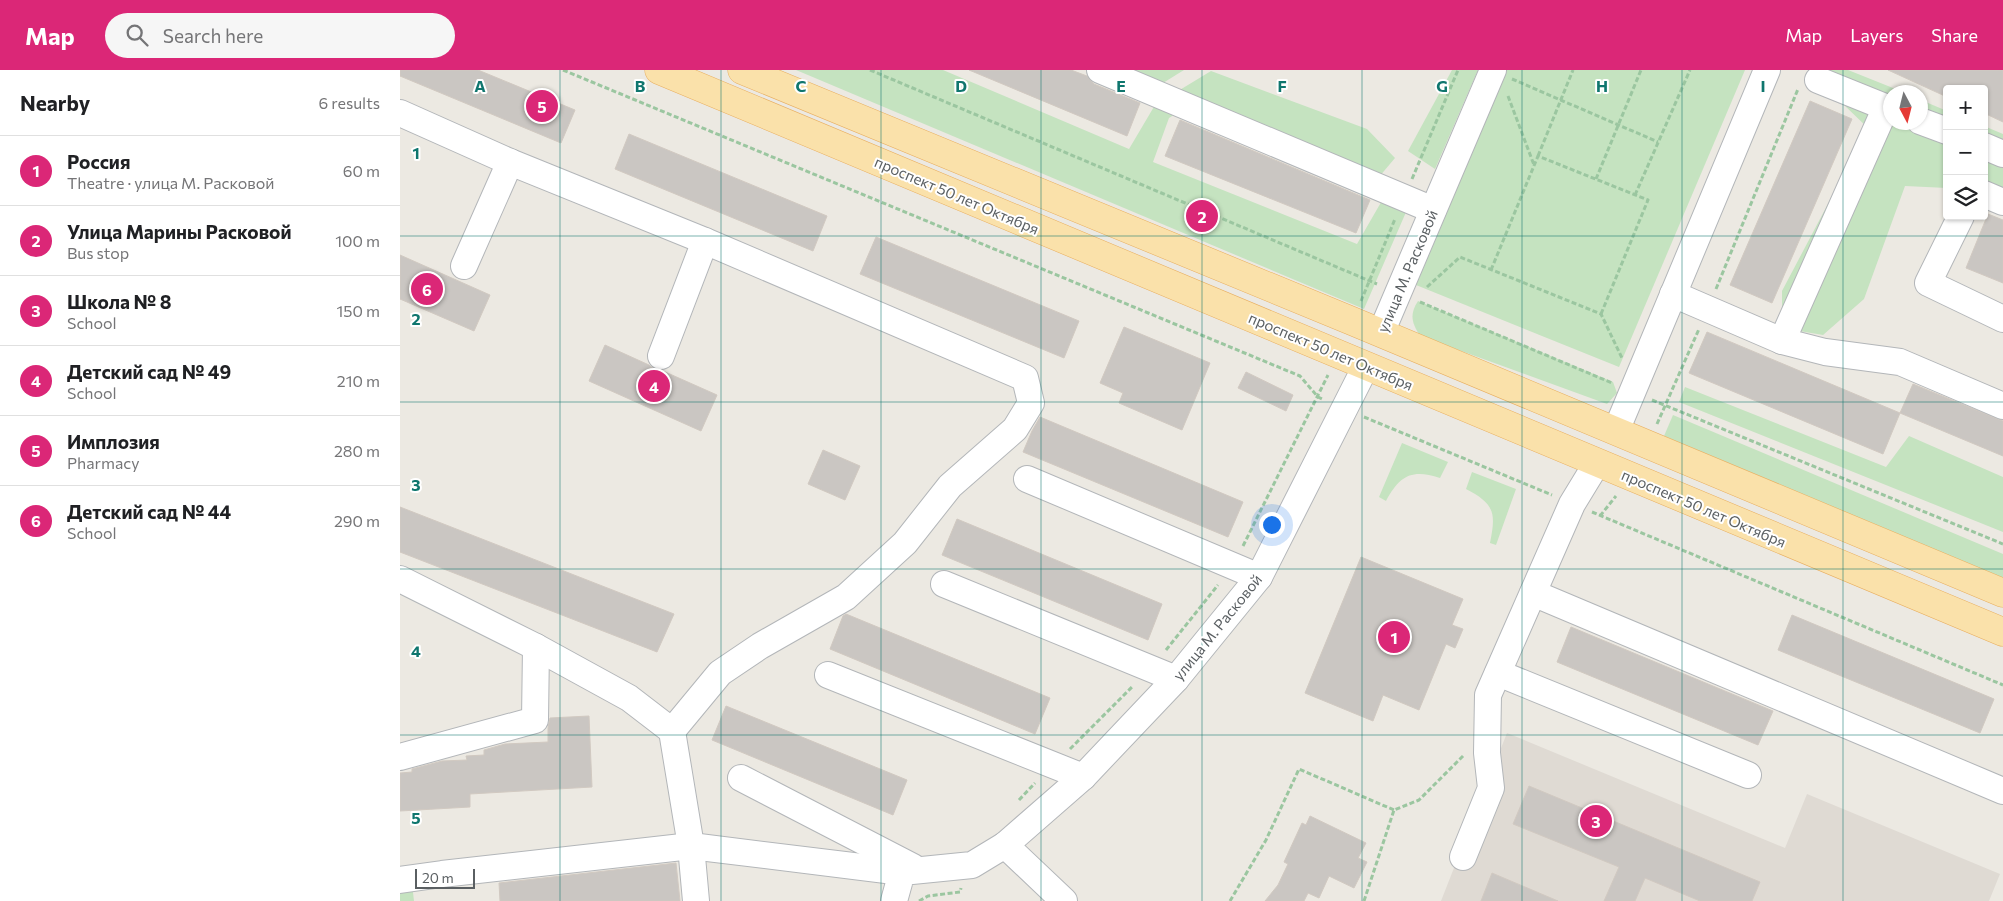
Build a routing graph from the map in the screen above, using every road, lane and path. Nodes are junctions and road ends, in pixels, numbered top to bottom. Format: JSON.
{"nodes":[{"id":1,"x":563,"y":70,"type":"edge"},
{"id":2,"x":659,"y":70,"type":"edge"},
{"id":3,"x":742,"y":70,"type":"edge"},
{"id":4,"x":870,"y":70,"type":"edge"},
{"id":5,"x":1100,"y":70,"type":"edge"},
{"id":6,"x":1573,"y":70,"type":"edge"},
{"id":7,"x":1641,"y":70,"type":"edge"},
{"id":8,"x":1690,"y":70,"type":"edge"},
{"id":9,"x":1767,"y":70,"type":"edge"},
{"id":10,"x":1500,"y":73,"type":"edge"},
{"id":11,"x":1818,"y":80,"type":"dead end"},
{"id":12,"x":1507,"y":94,"type":"dead end"},
{"id":13,"x":1561,"y":100,"type":"junction"},
{"id":14,"x":1883,"y":106,"type":"edge"},
{"id":15,"x":400,"y":113,"type":"edge"},
{"id":16,"x":1883,"y":119,"type":"edge"},
{"id":17,"x":1928,"y":124,"type":"edge"},
{"id":18,"x":1618,"y":125,"type":"junction"},
{"id":19,"x":1944,"y":130,"type":"edge"},
{"id":20,"x":1658,"y":142,"type":"junction"},
{"id":21,"x":1988,"y":148,"type":"edge"},
{"id":22,"x":2003,"y":154,"type":"edge"},
{"id":23,"x":1538,"y":156,"type":"junction"},
{"id":24,"x":510,"y":162,"type":"junction"},
{"id":25,"x":1534,"y":165,"type":"junction"},
{"id":26,"x":1596,"y":179,"type":"junction"},
{"id":27,"x":1635,"y":195,"type":"junction"},
{"id":28,"x":1988,"y":196,"type":"edge"},
{"id":29,"x":2003,"y":202,"type":"edge"},
{"id":30,"x":1433,"y":210,"type":"junction"},
{"id":31,"x":1959,"y":220,"type":"edge"},
{"id":32,"x":705,"y":241,"type":"junction"},
{"id":33,"x":464,"y":266,"type":"dead end"},
{"id":34,"x":1491,"y":270,"type":"junction"},
{"id":35,"x":1369,"y":280,"type":"junction"},
{"id":36,"x":1673,"y":294,"type":"junction"},
{"id":37,"x":1406,"y":296,"type":"junction"},
{"id":38,"x":1602,"y":314,"type":"junction"},
{"id":39,"x":2003,"y":319,"type":"edge"},
{"id":40,"x":1352,"y":321,"type":"junction"},
{"id":41,"x":1381,"y":333,"type":"junction"},
{"id":42,"x":1782,"y":341,"type":"junction"},
{"id":43,"x":1338,"y":354,"type":"junction"},
{"id":44,"x":661,"y":356,"type":"dead end"},
{"id":45,"x":1623,"y":359,"type":"dead end"},
{"id":46,"x":1366,"y":366,"type":"junction"},
{"id":47,"x":1633,"y":392,"type":"junction"},
{"id":48,"x":1318,"y":397,"type":"junction"},
{"id":49,"x":2003,"y":406,"type":"edge"},
{"id":50,"x":1345,"y":409,"type":"junction"},
{"id":51,"x":1616,"y":432,"type":"junction"},
{"id":52,"x":1597,"y":463,"type":"junction"},
{"id":53,"x":1027,"y":479,"type":"dead end"},
{"id":54,"x":1572,"y":504,"type":"junction"},
{"id":55,"x":2003,"y":544,"type":"edge"},
{"id":56,"x":1233,"y":566,"type":"junction"},
{"id":57,"x":1259,"y":577,"type":"junction"},
{"id":58,"x":400,"y":579,"type":"edge"},
{"id":59,"x":944,"y":584,"type":"dead end"},
{"id":60,"x":1533,"y":593,"type":"junction"},
{"id":61,"x":2003,"y":593,"type":"edge"},
{"id":62,"x":2003,"y":632,"type":"edge"},
{"id":63,"x":536,"y":647,"type":"junction"},
{"id":64,"x":1151,"y":669,"type":"junction"},
{"id":65,"x":1498,"y":673,"type":"junction"},
{"id":66,"x":828,"y":675,"type":"dead end"},
{"id":67,"x":1176,"y":679,"type":"junction"},
{"id":68,"x":2003,"y":686,"type":"edge"},
{"id":69,"x":672,"y":731,"type":"junction"},
{"id":70,"x":400,"y":757,"type":"edge"},
{"id":71,"x":1053,"y":765,"type":"junction"},
{"id":72,"x":1748,"y":775,"type":"dead end"},
{"id":73,"x":1083,"y":777,"type":"junction"},
{"id":74,"x":742,"y":778,"type":"dead end"},
{"id":75,"x":2003,"y":791,"type":"edge"},
{"id":76,"x":1018,"y":800,"type":"dead end"},
{"id":77,"x":1394,"y":810,"type":"dead end"},
{"id":78,"x":1005,"y":845,"type":"junction"},
{"id":79,"x":691,"y":846,"type":"junction"},
{"id":80,"x":1464,"y":857,"type":"dead end"},
{"id":81,"x":966,"y":866,"type":"junction"},
{"id":82,"x":911,"y":872,"type":"junction"},
{"id":83,"x":400,"y":880,"type":"edge"},
{"id":84,"x":696,"y":901,"type":"edge"},
{"id":85,"x":894,"y":901,"type":"edge"},
{"id":86,"x":919,"y":901,"type":"edge"},
{"id":87,"x":1064,"y":901,"type":"edge"},
{"id":88,"x":1230,"y":901,"type":"edge"}],
"edges":[{"from":1,"to":48,"type":"path"},
{"from":2,"to":43,"type":"main road","name":"проспект 50 лет Октября"},
{"from":3,"to":40,"type":"main road"},
{"from":4,"to":35,"type":"path"},
{"from":5,"to":30,"type":"street"},
{"from":6,"to":13,"type":"path"},
{"from":7,"to":18,"type":"path"},
{"from":8,"to":20,"type":"path"},
{"from":9,"to":36,"type":"street"},
{"from":10,"to":13,"type":"path"},
{"from":10,"to":30,"type":"street","name":"улица М. Расковой"},
{"from":11,"to":14,"type":"street"},
{"from":12,"to":25,"type":"path"},
{"from":13,"to":18,"type":"path"},
{"from":13,"to":23,"type":"path"},
{"from":15,"to":24,"type":"street"},
{"from":16,"to":42,"type":"street"},
{"from":17,"to":19,"type":"street"},
{"from":18,"to":20,"type":"path"},
{"from":18,"to":26,"type":"path"},
{"from":20,"to":27,"type":"path"},
{"from":21,"to":22,"type":"street"},
{"from":23,"to":25,"type":"path"},
{"from":23,"to":26,"type":"path"},
{"from":24,"to":32,"type":"street"},
{"from":24,"to":33,"type":"street"},
{"from":25,"to":34,"type":"path"},
{"from":26,"to":27,"type":"path"},
{"from":27,"to":38,"type":"path"},
{"from":28,"to":29,"type":"street"},
{"from":30,"to":37,"type":"street","name":"улица М. Расковой"},
{"from":31,"to":39,"type":"street"},
{"from":32,"to":44,"type":"street"},
{"from":32,"to":69,"type":"street"},
{"from":34,"to":37,"type":"path"},
{"from":34,"to":38,"type":"path"},
{"from":35,"to":37,"type":"path"},
{"from":35,"to":40,"type":"path"},
{"from":36,"to":42,"type":"street"},
{"from":36,"to":47,"type":"street"},
{"from":37,"to":41,"type":"street","name":"улица М. Расковой"},
{"from":37,"to":47,"type":"path"},
{"from":38,"to":45,"type":"path"},
{"from":40,"to":41,"type":"main road"},
{"from":41,"to":46,"type":"main road","name":"улица М. Расковой"},
{"from":41,"to":51,"type":"main road"},
{"from":42,"to":49,"type":"street"},
{"from":43,"to":46,"type":"main road","name":"проспект 50 лет Октября"},
{"from":43,"to":48,"type":"path"},
{"from":46,"to":50,"type":"street","name":"улица М. Расковой"},
{"from":46,"to":52,"type":"main road","name":"проспект 50 лет Октября"},
{"from":47,"to":51,"type":"street"},
{"from":47,"to":55,"type":"path"},
{"from":48,"to":50,"type":"path"},
{"from":48,"to":56,"type":"path"},
{"from":50,"to":54,"type":"path"},
{"from":50,"to":57,"type":"street","name":"улица М. Расковой"},
{"from":51,"to":52,"type":"main road"},
{"from":51,"to":61,"type":"main road"},
{"from":52,"to":54,"type":"street"},
{"from":52,"to":62,"type":"main road","name":"проспект 50 лет Октября"},
{"from":53,"to":56,"type":"street"},
{"from":54,"to":60,"type":"street"},
{"from":54,"to":68,"type":"path"},
{"from":56,"to":57,"type":"street"},
{"from":56,"to":64,"type":"path"},
{"from":57,"to":67,"type":"street","name":"улица М. Расковой"},
{"from":58,"to":63,"type":"street"},
{"from":59,"to":64,"type":"street"},
{"from":60,"to":65,"type":"street"},
{"from":60,"to":75,"type":"street"},
{"from":63,"to":69,"type":"street"},
{"from":63,"to":70,"type":"street"},
{"from":64,"to":67,"type":"street"},
{"from":64,"to":71,"type":"path"},
{"from":65,"to":72,"type":"street"},
{"from":65,"to":80,"type":"street"},
{"from":66,"to":71,"type":"street"},
{"from":67,"to":73,"type":"street","name":"улица М. Расковой"},
{"from":69,"to":79,"type":"street"},
{"from":71,"to":73,"type":"street"},
{"from":71,"to":76,"type":"path"},
{"from":73,"to":78,"type":"street","name":"улица М. Расковой"},
{"from":74,"to":82,"type":"street"},
{"from":77,"to":88,"type":"path"},
{"from":78,"to":81,"type":"street","name":"улица М. Расковой"},
{"from":78,"to":87,"type":"street"},
{"from":79,"to":82,"type":"street","name":"улица М. Расковой"},
{"from":79,"to":83,"type":"street","name":"улица М. Расковой"},
{"from":79,"to":84,"type":"street"},
{"from":81,"to":82,"type":"street","name":"улица М. Расковой"},
{"from":81,"to":86,"type":"path"},
{"from":82,"to":85,"type":"street"}]}
